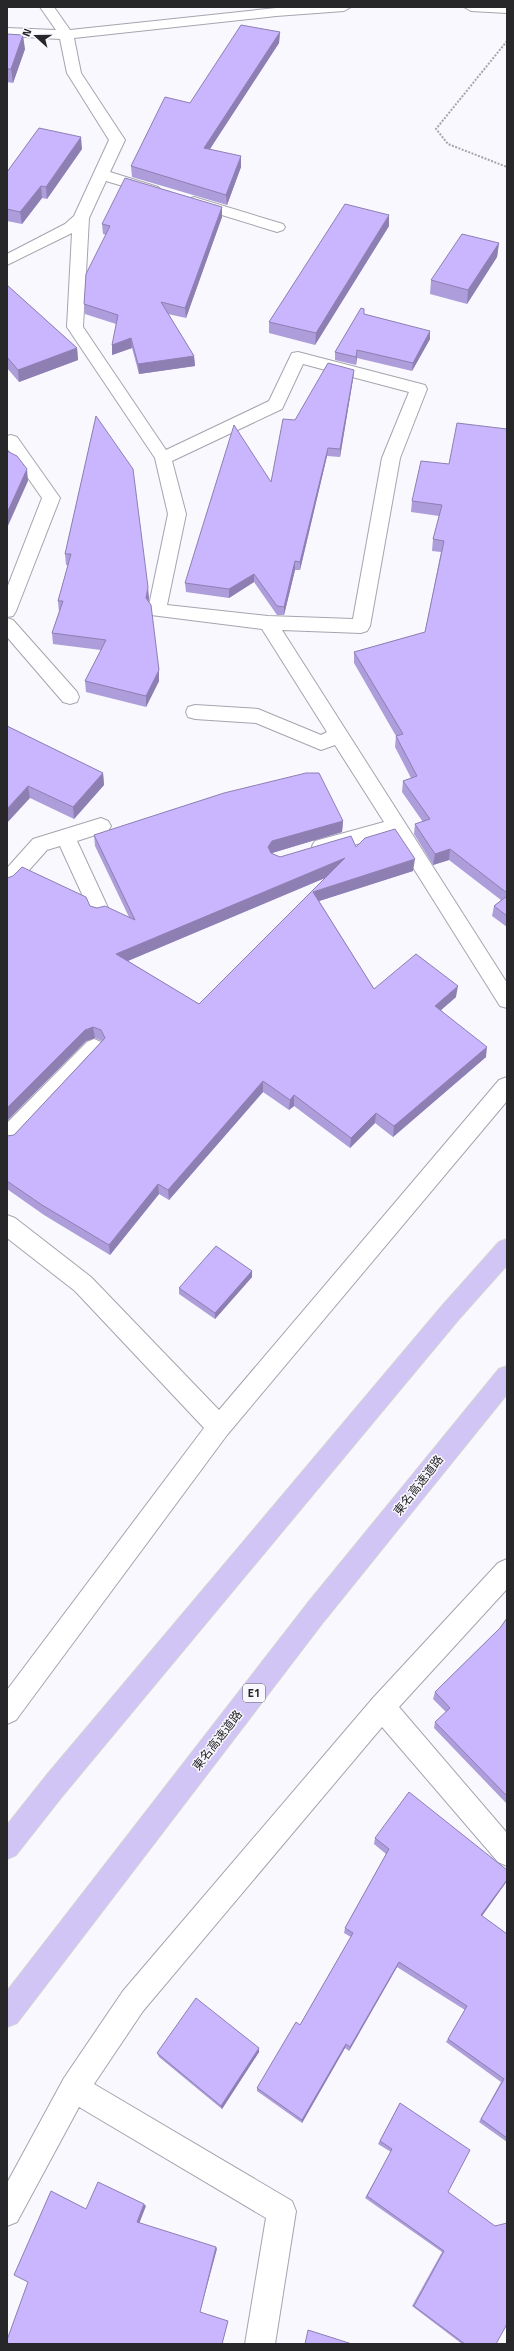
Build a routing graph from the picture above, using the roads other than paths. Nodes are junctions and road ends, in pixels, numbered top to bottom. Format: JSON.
{"nodes":[{"id":1,"x":46,"y":7,"type":"edge"},
{"id":2,"x":344,"y":7,"type":"edge"},
{"id":3,"x":471,"y":7,"type":"edge"},
{"id":4,"x":507,"y":9,"type":"edge"},
{"id":5,"x":7,"y":32,"type":"edge"},
{"id":6,"x":66,"y":35,"type":"junction"},
{"id":7,"x":102,"y":175,"type":"junction"},
{"id":8,"x":81,"y":218,"type":"junction"},
{"id":9,"x":277,"y":227,"type":"dead end"},
{"id":10,"x":7,"y":260,"type":"edge"},
{"id":11,"x":11,"y":441,"type":"dead end"},
{"id":12,"x":163,"y":458,"type":"junction"},
{"id":13,"x":7,"y":611,"type":"edge"},
{"id":14,"x":268,"y":623,"type":"junction"},
{"id":15,"x":7,"y":625,"type":"edge"},
{"id":16,"x":70,"y":697,"type":"dead end"},
{"id":17,"x":194,"y":712,"type":"dead end"},
{"id":18,"x":338,"y":735,"type":"junction"},
{"id":19,"x":102,"y":826,"type":"dead end"},
{"id":20,"x":395,"y":826,"type":"junction"},
{"id":21,"x":65,"y":836,"type":"junction"},
{"id":22,"x":301,"y":852,"type":"edge"},
{"id":23,"x":7,"y":881,"type":"edge"},
{"id":24,"x":99,"y":910,"type":"edge"},
{"id":25,"x":507,"y":1000,"type":"edge"},
{"id":26,"x":94,"y":1048,"type":"edge"},
{"id":27,"x":507,"y":1086,"type":"edge"},
{"id":28,"x":7,"y":1137,"type":"edge"},
{"id":29,"x":7,"y":1225,"type":"edge"},
{"id":30,"x":507,"y":1249,"type":"edge"},
{"id":31,"x":507,"y":1377,"type":"edge"},
{"id":32,"x":219,"y":1427,"type":"junction"},
{"id":33,"x":507,"y":1571,"type":"edge"},
{"id":34,"x":382,"y":1707,"type":"junction"},
{"id":35,"x":7,"y":1711,"type":"edge"},
{"id":36,"x":7,"y":1846,"type":"edge"},
{"id":37,"x":507,"y":1853,"type":"edge"},
{"id":38,"x":7,"y":2013,"type":"edge"},
{"id":39,"x":74,"y":2088,"type":"junction"},
{"id":40,"x":7,"y":2212,"type":"edge"},
{"id":41,"x":260,"y":2344,"type":"edge"}],
"edges":[{"from":1,"to":6,"type":"street"},
{"from":2,"to":6,"type":"street"},
{"from":3,"to":4,"type":"street"},
{"from":5,"to":6,"type":"street"},
{"from":6,"to":7,"type":"street"},
{"from":7,"to":8,"type":"street"},
{"from":7,"to":9,"type":"street"},
{"from":8,"to":10,"type":"street"},
{"from":8,"to":12,"type":"street"},
{"from":11,"to":13,"type":"street"},
{"from":12,"to":14,"type":"street"},
{"from":12,"to":14,"type":"street"},
{"from":14,"to":18,"type":"street"},
{"from":15,"to":16,"type":"street"},
{"from":17,"to":18,"type":"street"},
{"from":18,"to":20,"type":"street"},
{"from":19,"to":21,"type":"street"},
{"from":20,"to":22,"type":"street"},
{"from":20,"to":25,"type":"street"},
{"from":21,"to":23,"type":"street"},
{"from":21,"to":24,"type":"street"},
{"from":26,"to":28,"type":"street"},
{"from":27,"to":32,"type":"street"},
{"from":29,"to":32,"type":"street"},
{"from":30,"to":36,"type":"highway"},
{"from":31,"to":38,"type":"highway","name":"東名高速道路","number":"E1"},
{"from":32,"to":35,"type":"street"},
{"from":33,"to":34,"type":"street"},
{"from":34,"to":37,"type":"street"},
{"from":34,"to":39,"type":"street"},
{"from":39,"to":40,"type":"street"},
{"from":39,"to":41,"type":"street"}]}
